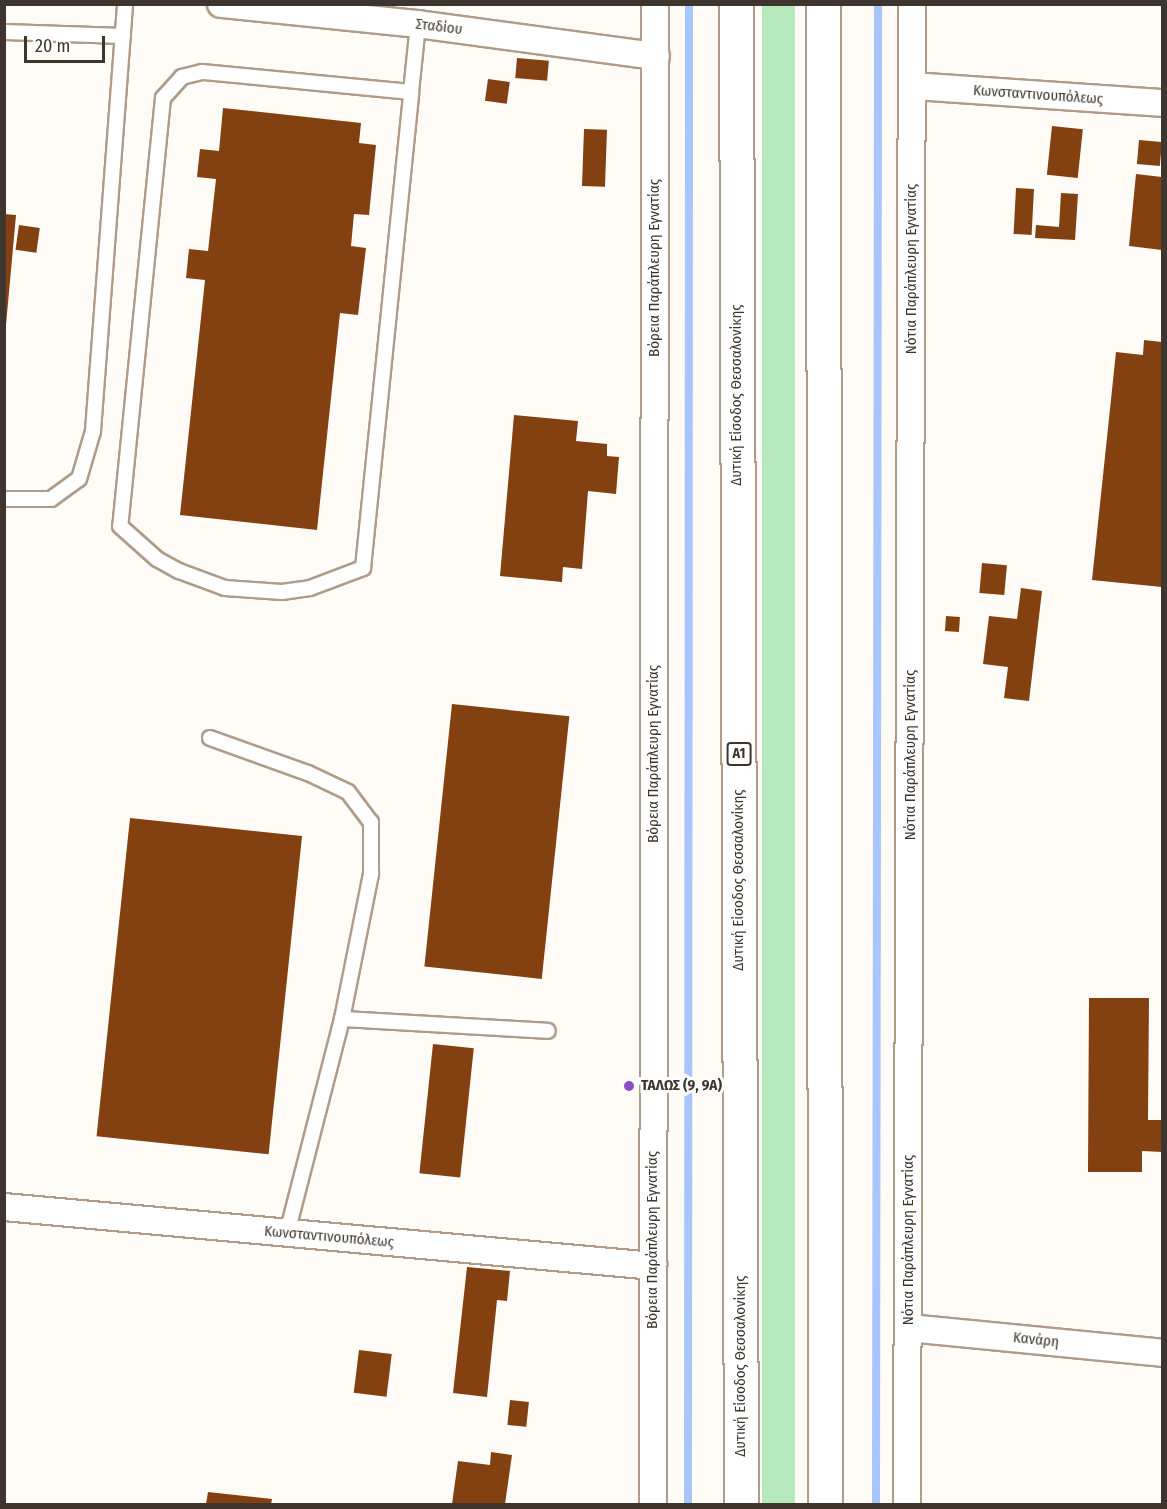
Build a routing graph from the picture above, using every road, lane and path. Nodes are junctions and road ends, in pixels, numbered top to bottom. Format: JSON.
{"nodes":[{"id":1,"x":125,"y":4,"type":"edge"},
{"id":2,"x":221,"y":4,"type":"edge"},
{"id":3,"x":655,"y":4,"type":"edge"},
{"id":4,"x":736,"y":4,"type":"edge"},
{"id":5,"x":823,"y":4,"type":"edge"},
{"id":6,"x":912,"y":4,"type":"edge"},
{"id":7,"x":418,"y":24,"type":"junction"},
{"id":8,"x":4,"y":32,"type":"edge"},
{"id":9,"x":123,"y":36,"type":"junction"},
{"id":10,"x":656,"y":56,"type":"junction"},
{"id":11,"x":913,"y":86,"type":"junction"},
{"id":12,"x":411,"y":92,"type":"junction"},
{"id":13,"x":1162,"y":104,"type":"edge"},
{"id":14,"x":4,"y":499,"type":"edge"},
{"id":15,"x":210,"y":738,"type":"dead end"},
{"id":16,"x":342,"y":1019,"type":"junction"},
{"id":17,"x":548,"y":1031,"type":"dead end"},
{"id":18,"x":4,"y":1207,"type":"edge"},
{"id":19,"x":287,"y":1233,"type":"junction"},
{"id":20,"x":653,"y":1266,"type":"junction"},
{"id":21,"x":909,"y":1328,"type":"junction"},
{"id":22,"x":1162,"y":1353,"type":"edge"},
{"id":23,"x":653,"y":1504,"type":"edge"},
{"id":24,"x":741,"y":1504,"type":"edge"},
{"id":25,"x":825,"y":1504,"type":"edge"},
{"id":26,"x":907,"y":1504,"type":"edge"}],
"edges":[{"from":1,"to":9,"type":"lane"},
{"from":2,"to":7,"type":"street","name":"Σταδίου"},
{"from":3,"to":10,"type":"street","name":"Βόρεια Παράπλευρη Εγνατίας"},
{"from":4,"to":24,"type":"highway","name":"Δυτική Είσοδος Θεσσαλονίκης","number":"Α1"},
{"from":5,"to":25,"type":"highway"},
{"from":6,"to":11,"type":"street","name":"Νότια Παράπλευρη Εγνατίας"},
{"from":7,"to":10,"type":"street","name":"Σταδίου"},
{"from":7,"to":12,"type":"lane"},
{"from":8,"to":9,"type":"lane"},
{"from":9,"to":14,"type":"lane"},
{"from":10,"to":20,"type":"street","name":"Βόρεια Παράπλευρη Εγνατίας"},
{"from":11,"to":13,"type":"street","name":"Κωνσταντινουπόλεως"},
{"from":11,"to":21,"type":"street","name":"Νότια Παράπλευρη Εγνατίας"},
{"from":12,"to":12,"type":"lane"},
{"from":15,"to":16,"type":"lane"},
{"from":16,"to":17,"type":"lane"},
{"from":16,"to":19,"type":"lane"},
{"from":18,"to":19,"type":"street","name":"Κωνσταντινουπόλεως"},
{"from":19,"to":20,"type":"street","name":"Κωνσταντινουπόλεως"},
{"from":20,"to":23,"type":"street","name":"Βόρεια Παράπλευρη Εγνατίας"},
{"from":21,"to":22,"type":"street","name":"Κανάρη"},
{"from":21,"to":26,"type":"street","name":"Νότια Παράπλευρη Εγνατίας"}]}
